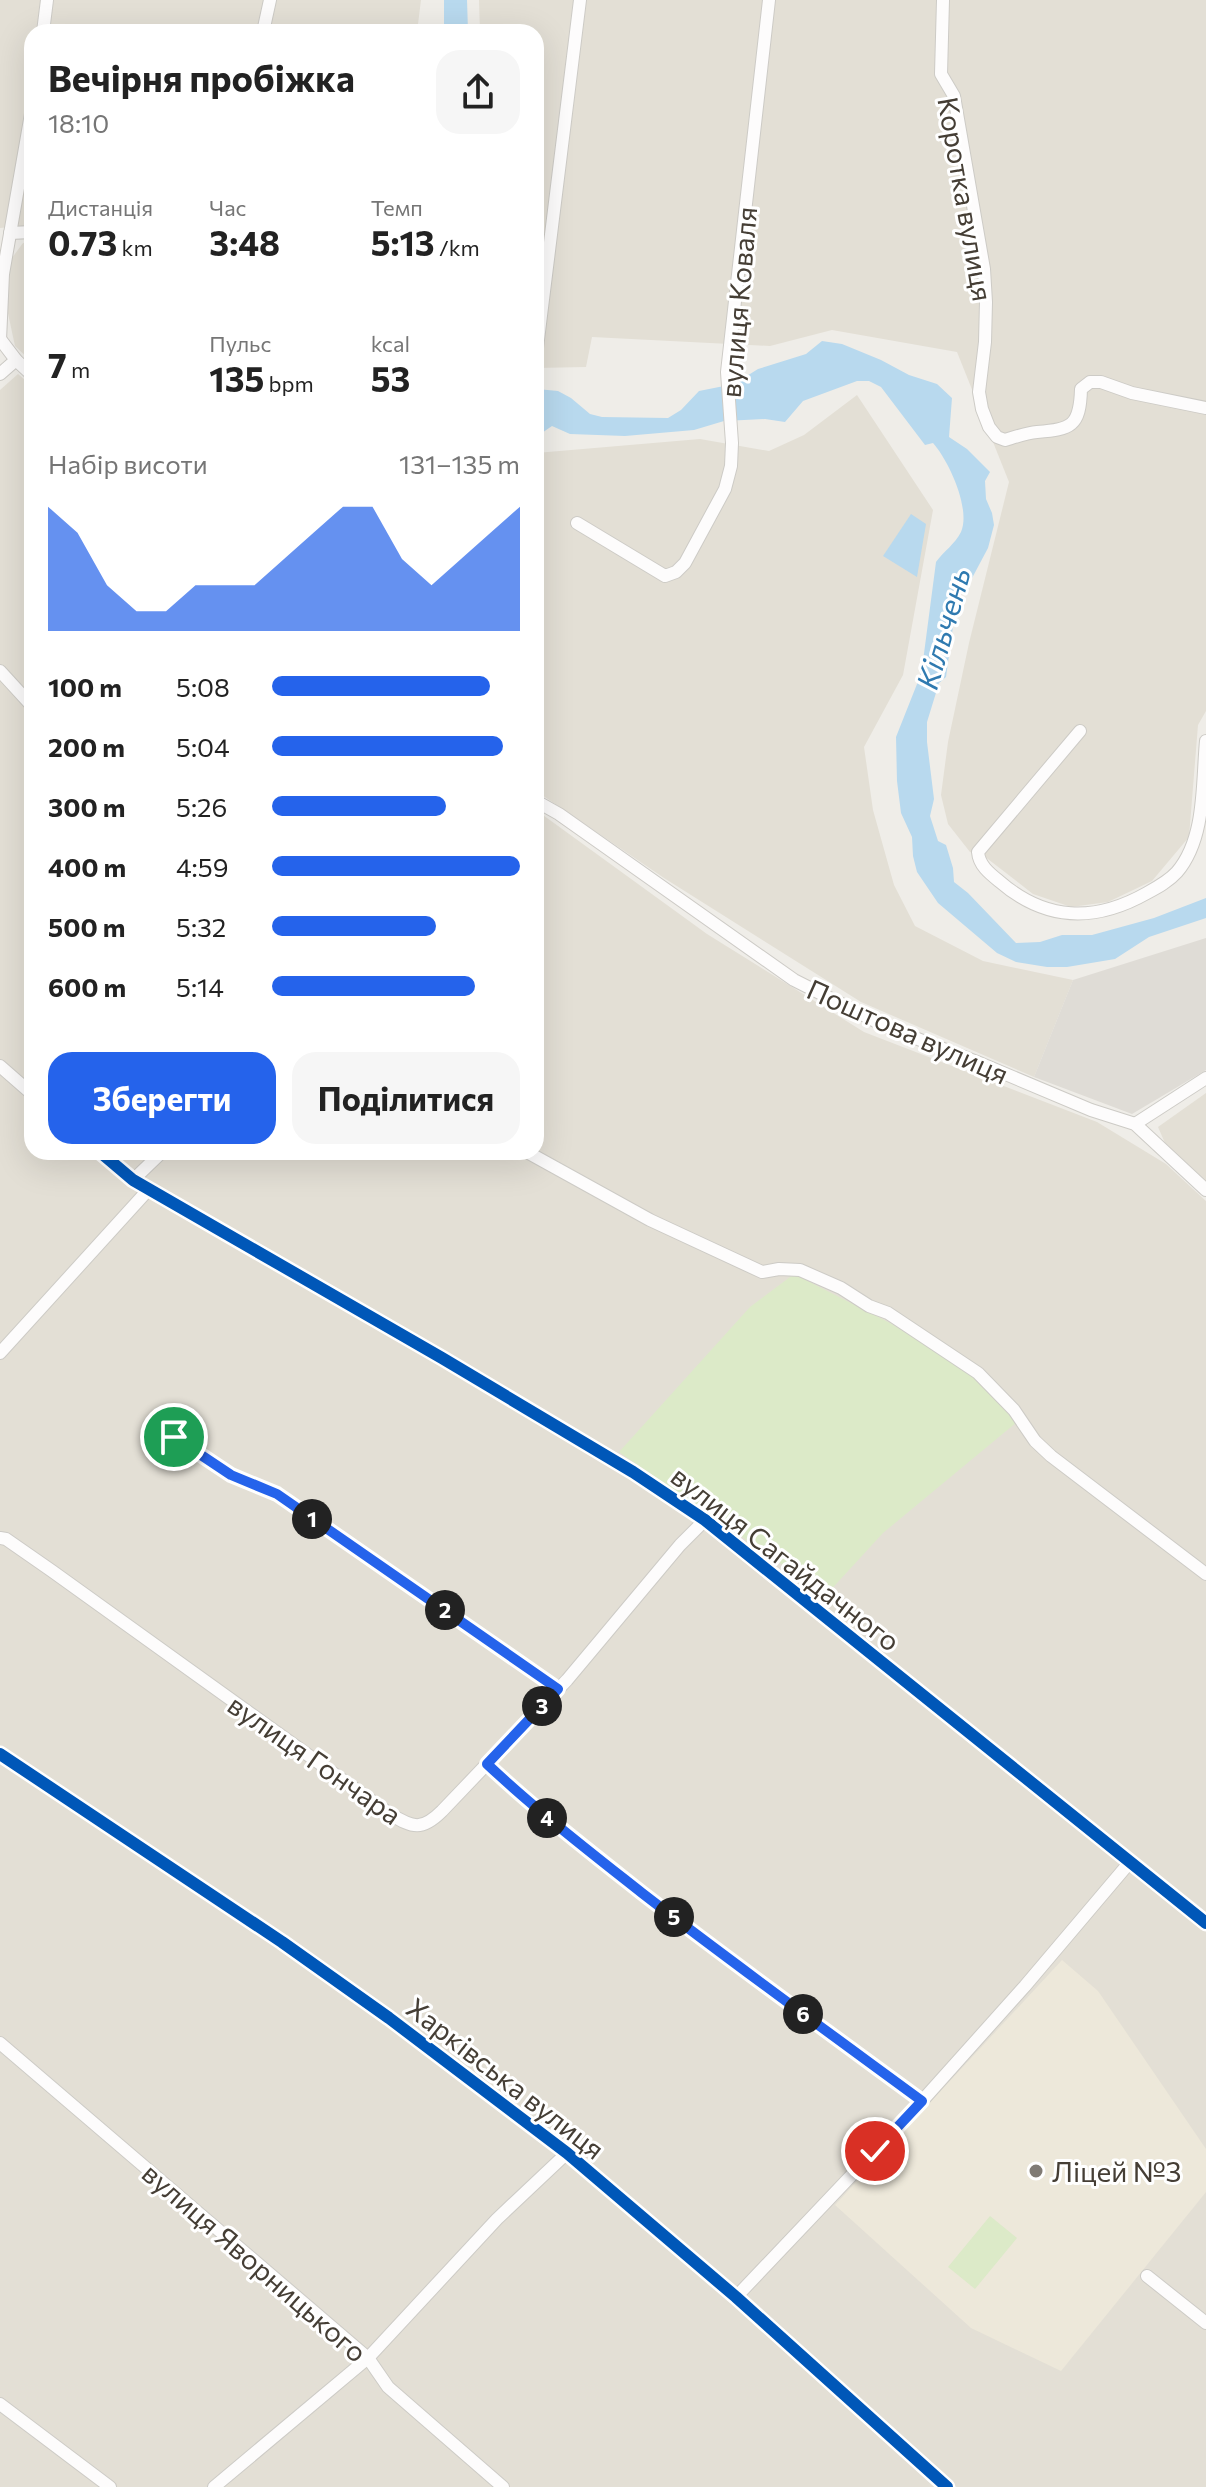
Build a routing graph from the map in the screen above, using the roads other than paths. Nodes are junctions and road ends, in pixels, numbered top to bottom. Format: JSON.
{"nodes":[{"id":1,"x":47,"y":0,"type":"edge"},
{"id":2,"x":270,"y":0,"type":"edge"},
{"id":3,"x":580,"y":0,"type":"edge"},
{"id":4,"x":769,"y":0,"type":"edge"},
{"id":5,"x":943,"y":0,"type":"edge"},
{"id":6,"x":44,"y":24,"type":"edge"},
{"id":7,"x":265,"y":24,"type":"edge"},
{"id":8,"x":24,"y":153,"type":"edge"},
{"id":9,"x":24,"y":232,"type":"edge"},
{"id":10,"x":10,"y":233,"type":"junction"},
{"id":11,"x":544,"y":291,"type":"edge"},
{"id":12,"x":0,"y":340,"type":"edge"},
{"id":13,"x":16,"y":360,"type":"junction"},
{"id":14,"x":24,"y":368,"type":"edge"},
{"id":15,"x":0,"y":374,"type":"edge"},
{"id":16,"x":1206,"y":408,"type":"edge"},
{"id":17,"x":577,"y":523,"type":"dead end"},
{"id":18,"x":0,"y":671,"type":"edge"},
{"id":19,"x":24,"y":697,"type":"edge"},
{"id":20,"x":1080,"y":731,"type":"dead end"},
{"id":21,"x":1206,"y":741,"type":"edge"},
{"id":22,"x":544,"y":806,"type":"edge"},
{"id":23,"x":0,"y":1066,"type":"edge"},
{"id":24,"x":1206,"y":1078,"type":"edge"},
{"id":25,"x":24,"y":1087,"type":"edge"},
{"id":26,"x":1135,"y":1124,"type":"junction"},
{"id":27,"x":109,"y":1160,"type":"edge"},
{"id":28,"x":154,"y":1160,"type":"edge"},
{"id":29,"x":541,"y":1160,"type":"edge"},
{"id":30,"x":133,"y":1180,"type":"junction"},
{"id":31,"x":149,"y":1189,"type":"junction"},
{"id":32,"x":1206,"y":1190,"type":"edge"},
{"id":33,"x":0,"y":1353,"type":"edge"},
{"id":34,"x":174,"y":1437,"type":"dead end"},
{"id":35,"x":705,"y":1520,"type":"junction"},
{"id":36,"x":0,"y":1538,"type":"edge"},
{"id":37,"x":1206,"y":1574,"type":"edge"},
{"id":38,"x":558,"y":1689,"type":"junction"},
{"id":39,"x":0,"y":1754,"type":"edge"},
{"id":40,"x":487,"y":1764,"type":"junction"},
{"id":41,"x":1130,"y":1862,"type":"junction"},
{"id":42,"x":1206,"y":1923,"type":"edge"},
{"id":43,"x":0,"y":2043,"type":"edge"},
{"id":44,"x":922,"y":2101,"type":"junction"},
{"id":45,"x":567,"y":2153,"type":"junction"},
{"id":46,"x":1147,"y":2276,"type":"dead end"},
{"id":47,"x":736,"y":2297,"type":"junction"},
{"id":48,"x":1206,"y":2323,"type":"edge"},
{"id":49,"x":368,"y":2358,"type":"junction"},
{"id":50,"x":0,"y":2404,"type":"edge"},
{"id":51,"x":110,"y":2487,"type":"edge"},
{"id":52,"x":214,"y":2487,"type":"edge"},
{"id":53,"x":503,"y":2487,"type":"edge"},
{"id":54,"x":947,"y":2487,"type":"edge"}],
"edges":[{"from":1,"to":6,"type":"street"},
{"from":2,"to":7,"type":"street"},
{"from":3,"to":11,"type":"street"},
{"from":4,"to":17,"type":"street","name":"вулиця Коваля"},
{"from":5,"to":16,"type":"street","name":"Коротка вулиця"},
{"from":8,"to":10,"type":"street"},
{"from":9,"to":10,"type":"street"},
{"from":10,"to":12,"type":"street"},
{"from":12,"to":13,"type":"street"},
{"from":13,"to":14,"type":"street"},
{"from":13,"to":15,"type":"street"},
{"from":18,"to":19,"type":"street"},
{"from":20,"to":21,"type":"street"},
{"from":22,"to":26,"type":"street","name":"Поштова вулиця"},
{"from":23,"to":25,"type":"street"},
{"from":24,"to":26,"type":"street"},
{"from":26,"to":32,"type":"street","name":"Поштова вулиця"},
{"from":27,"to":30,"type":"street","name":"вулиця Сагайдачного"},
{"from":28,"to":30,"type":"street"},
{"from":29,"to":37,"type":"street"},
{"from":30,"to":31,"type":"street","name":"вулиця Сагайдачного"},
{"from":31,"to":33,"type":"street"},
{"from":31,"to":35,"type":"street","name":"вулиця Сагайдачного"},
{"from":34,"to":38,"type":"street"},
{"from":35,"to":38,"type":"street","name":"вулиця Гончара"},
{"from":35,"to":41,"type":"street","name":"вулиця Сагайдачного"},
{"from":36,"to":40,"type":"street","name":"вулиця Гончара"},
{"from":38,"to":40,"type":"street","name":"вулиця Гончара"},
{"from":39,"to":45,"type":"street","name":"Харківська вулиця"},
{"from":40,"to":44,"type":"street"},
{"from":41,"to":42,"type":"street","name":"вулиця Сагайдачного"},
{"from":41,"to":44,"type":"street"},
{"from":43,"to":49,"type":"street","name":"вулиця Яворницького"},
{"from":44,"to":47,"type":"street"},
{"from":45,"to":47,"type":"street","name":"Харківська вулиця"},
{"from":45,"to":49,"type":"street"},
{"from":46,"to":48,"type":"street"},
{"from":47,"to":54,"type":"street","name":"Харківська вулиця"},
{"from":49,"to":52,"type":"street"},
{"from":49,"to":53,"type":"street","name":"вулиця Яворницького"},
{"from":50,"to":51,"type":"street"}]}
